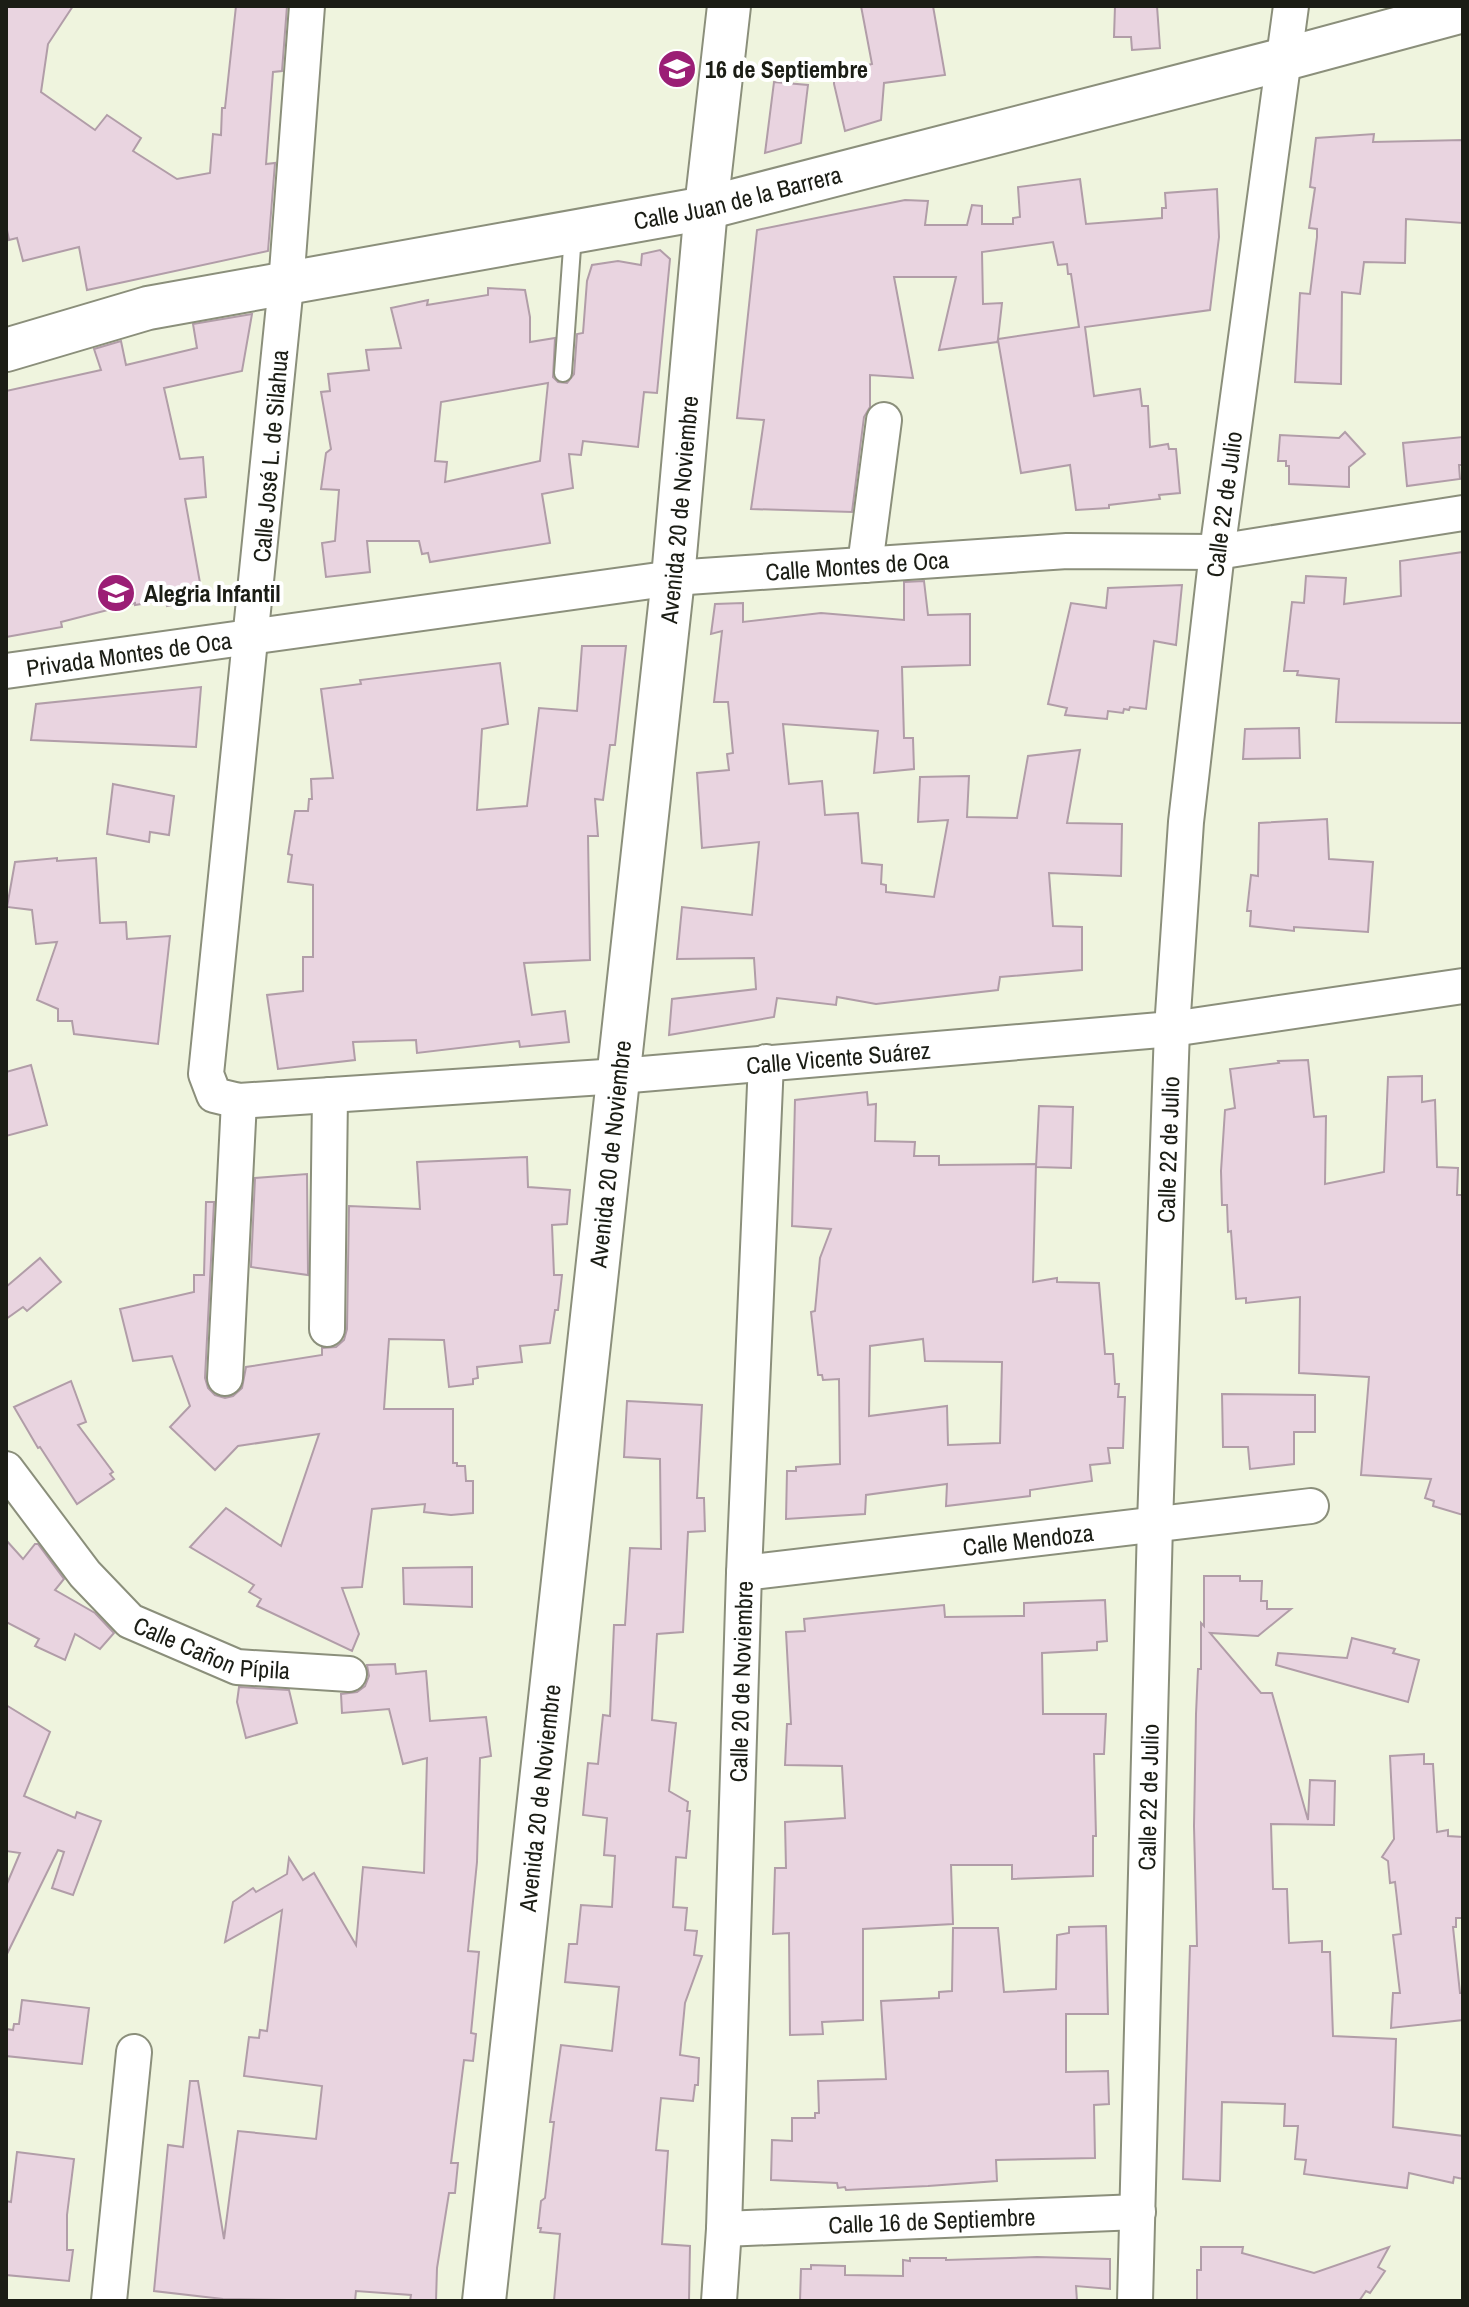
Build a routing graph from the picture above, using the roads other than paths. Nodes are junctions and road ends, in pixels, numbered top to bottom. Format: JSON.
{"nodes":[{"id":1,"x":307,"y":6,"type":"edge"},
{"id":2,"x":729,"y":6,"type":"edge"},
{"id":3,"x":1291,"y":6,"type":"edge"},
{"id":4,"x":1463,"y":11,"type":"edge"},
{"id":5,"x":1285,"y":59,"type":"junction"},
{"id":6,"x":706,"y":208,"type":"junction"},
{"id":7,"x":573,"y":232,"type":"junction"},
{"id":8,"x":286,"y":285,"type":"junction"},
{"id":9,"x":6,"y":350,"type":"edge"},
{"id":10,"x":563,"y":373,"type":"dead end"},
{"id":11,"x":884,"y":420,"type":"dead end"},
{"id":12,"x":1463,"y":513,"type":"edge"},
{"id":13,"x":1217,"y":552,"type":"junction"},
{"id":14,"x":865,"y":565,"type":"junction"},
{"id":15,"x":673,"y":578,"type":"junction"},
{"id":16,"x":253,"y":636,"type":"junction"},
{"id":17,"x":6,"y":671,"type":"edge"},
{"id":18,"x":1463,"y":986,"type":"edge"},
{"id":19,"x":1172,"y":1029,"type":"junction"},
{"id":20,"x":766,"y":1062,"type":"junction"},
{"id":21,"x":619,"y":1076,"type":"junction"},
{"id":22,"x":330,"y":1095,"type":"junction"},
{"id":23,"x":226,"y":1098,"type":"junction"},
{"id":24,"x":327,"y":1329,"type":"dead end"},
{"id":25,"x":225,"y":1378,"type":"dead end"},
{"id":26,"x":6,"y":1469,"type":"edge"},
{"id":27,"x":1311,"y":1506,"type":"dead end"},
{"id":28,"x":1155,"y":1524,"type":"junction"},
{"id":29,"x":744,"y":1573,"type":"junction"},
{"id":30,"x":349,"y":1674,"type":"dead end"},
{"id":31,"x":134,"y":2052,"type":"dead end"},
{"id":32,"x":1138,"y":2212,"type":"junction"},
{"id":33,"x":724,"y":2229,"type":"junction"},
{"id":34,"x":109,"y":2301,"type":"edge"},
{"id":35,"x":484,"y":2301,"type":"edge"},
{"id":36,"x":719,"y":2301,"type":"edge"},
{"id":37,"x":1135,"y":2301,"type":"edge"}],
"edges":[{"from":1,"to":8,"type":"street","name":"Calle José L. de Silahua"},
{"from":2,"to":6,"type":"street","name":"Avenida 20 de Noviembre"},
{"from":3,"to":5,"type":"street","name":"Calle 22 de Julio"},
{"from":4,"to":5,"type":"street","name":"Calle Juan de la Barrera"},
{"from":5,"to":6,"type":"street","name":"Calle Juan de la Barrera"},
{"from":5,"to":13,"type":"street","name":"Calle 22 de Julio"},
{"from":6,"to":7,"type":"street","name":"Calle Juan de la Barrera"},
{"from":6,"to":15,"type":"street","name":"Avenida 20 de Noviembre"},
{"from":7,"to":8,"type":"street","name":"Calle Juan de la Barrera"},
{"from":7,"to":10,"type":"lane"},
{"from":8,"to":9,"type":"street","name":"Calle Juan de la Barrera"},
{"from":8,"to":16,"type":"street","name":"Calle José L. de Silahua"},
{"from":11,"to":14,"type":"street"},
{"from":12,"to":13,"type":"street","name":"Calle Montes de Oca"},
{"from":13,"to":14,"type":"street","name":"Calle Montes de Oca"},
{"from":13,"to":19,"type":"street","name":"Calle 22 de Julio"},
{"from":14,"to":15,"type":"street","name":"Calle Montes de Oca"},
{"from":15,"to":16,"type":"street","name":"Calle Montes de Oca"},
{"from":15,"to":21,"type":"street","name":"Avenida 20 de Noviembre"},
{"from":16,"to":17,"type":"street","name":"Privada Montes de Oca"},
{"from":16,"to":23,"type":"street","name":"Calle José L. de Silahua"},
{"from":18,"to":19,"type":"street","name":"Calle Vicente Suárez"},
{"from":19,"to":20,"type":"street","name":"Calle Vicente Suárez"},
{"from":19,"to":28,"type":"street","name":"Calle 22 de Julio"},
{"from":20,"to":21,"type":"street","name":"Calle Vicente Suárez"},
{"from":20,"to":29,"type":"street","name":"Calle 20 de Noviembre"},
{"from":21,"to":22,"type":"street","name":"Calle Vicente Suárez"},
{"from":21,"to":35,"type":"street","name":"Avenida 20 de Noviembre"},
{"from":22,"to":23,"type":"street","name":"Calle Vicente Suárez"},
{"from":22,"to":24,"type":"street"},
{"from":23,"to":25,"type":"street","name":"Calle José L. de Silahua"},
{"from":26,"to":30,"type":"street","name":"Calle Cañon Pípila"},
{"from":27,"to":28,"type":"street","name":"Calle Mendoza"},
{"from":28,"to":29,"type":"street","name":"Calle Mendoza"},
{"from":28,"to":32,"type":"street","name":"Calle 22 de Julio"},
{"from":29,"to":33,"type":"street","name":"Calle 20 de Noviembre"},
{"from":31,"to":34,"type":"street"},
{"from":32,"to":33,"type":"street","name":"Calle 16 de Septiembre"},
{"from":32,"to":37,"type":"street","name":"Calle 22 de Julio"},
{"from":33,"to":36,"type":"street","name":"Calle 20 de Noviembre"}]}
